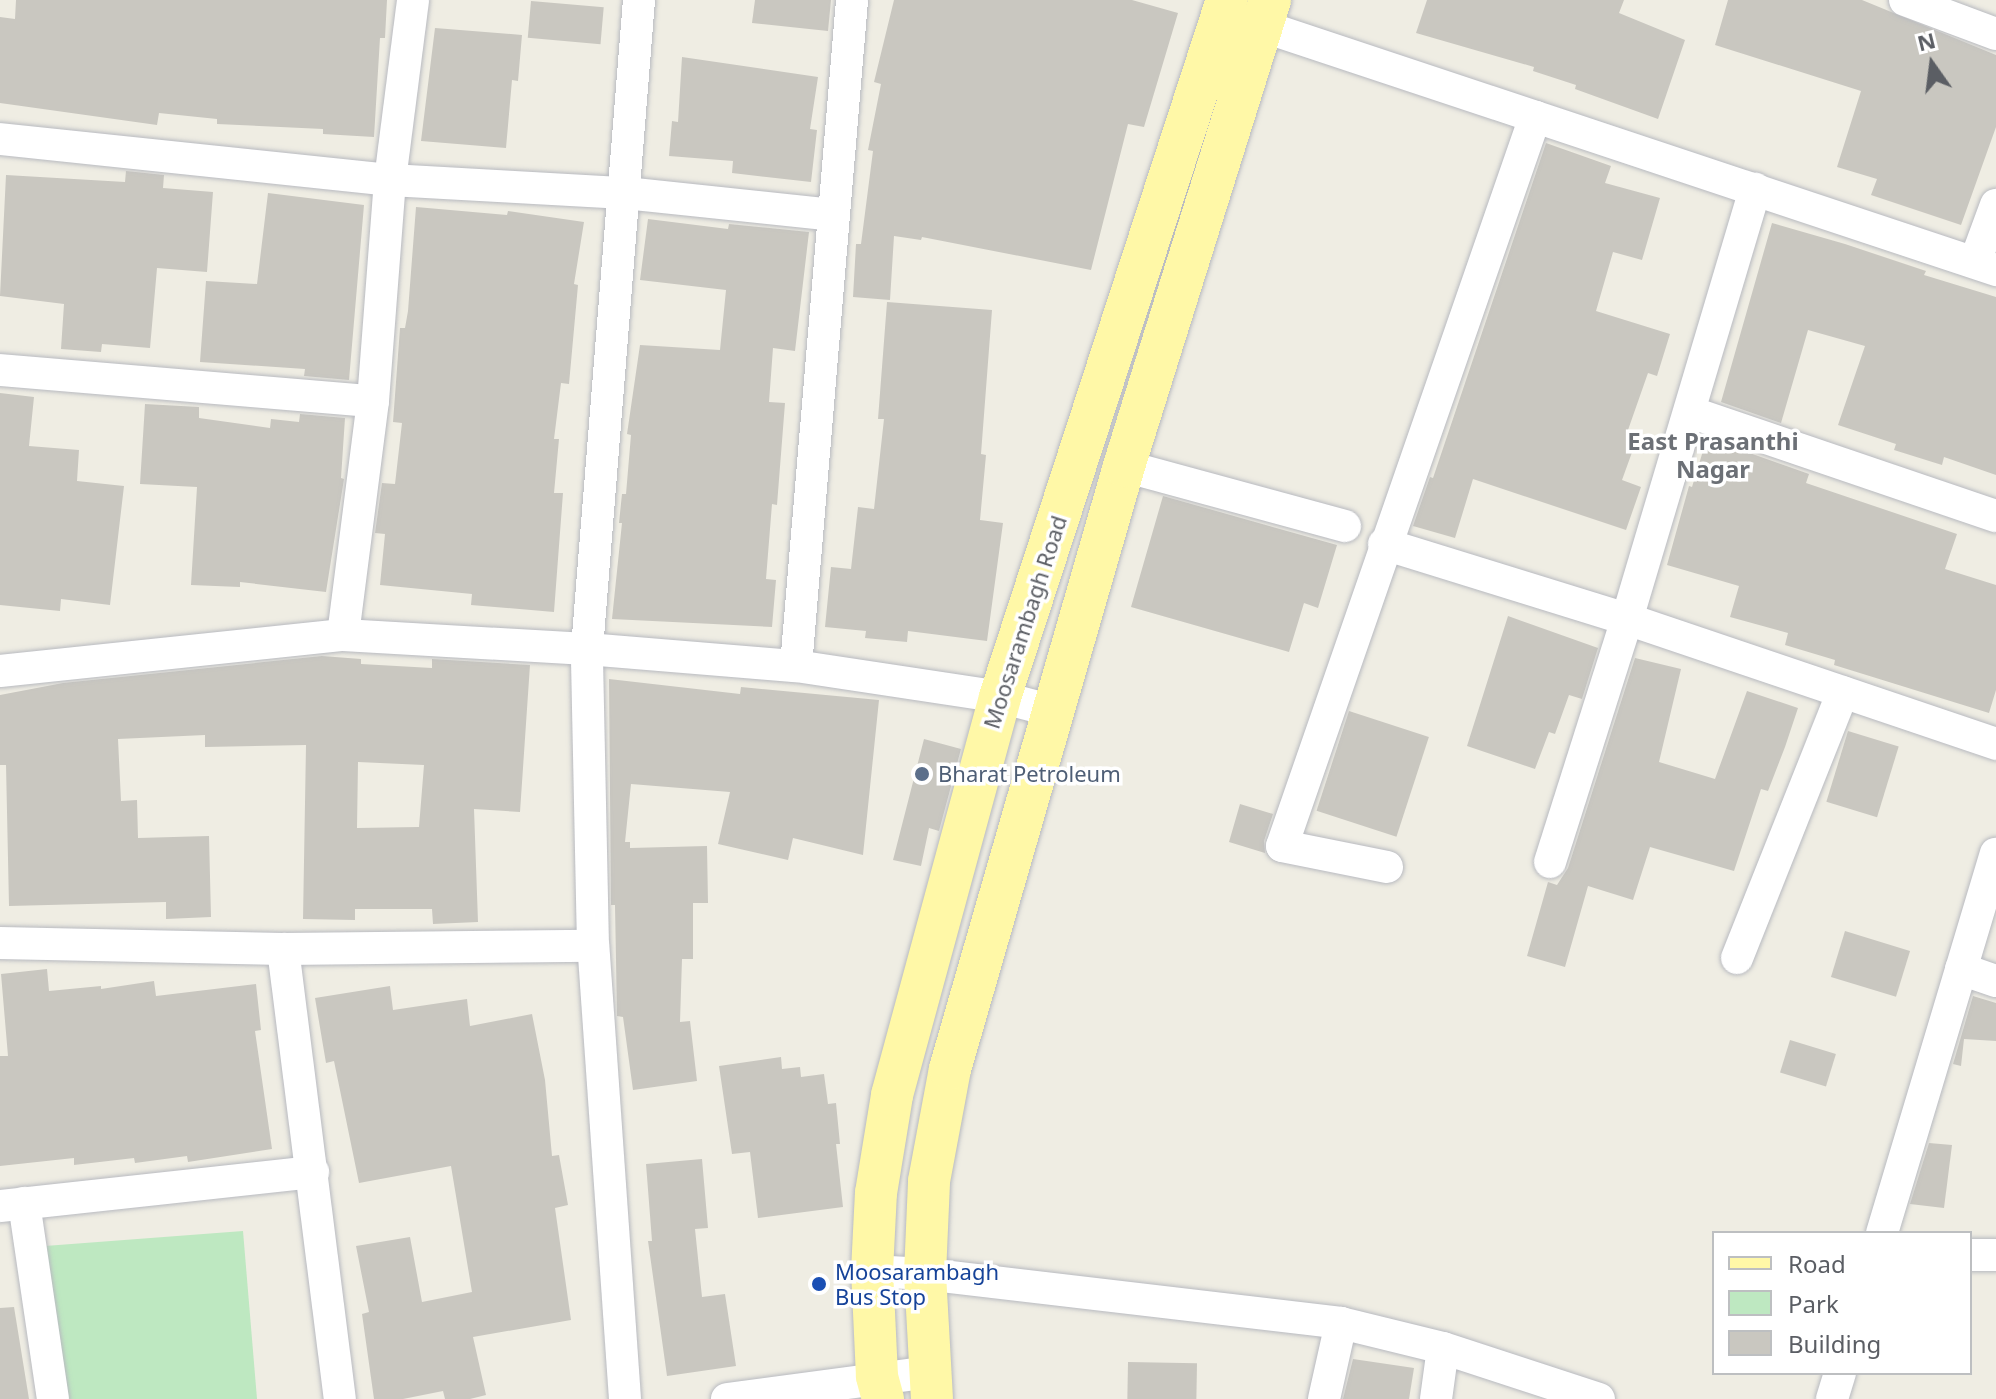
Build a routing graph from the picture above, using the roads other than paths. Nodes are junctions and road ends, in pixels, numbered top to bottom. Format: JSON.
{"nodes":[{"id":1,"x":413,"y":0,"type":"edge"},
{"id":2,"x":639,"y":0,"type":"edge"},
{"id":3,"x":852,"y":0,"type":"edge"},
{"id":4,"x":1905,"y":0,"type":"edge"},
{"id":5,"x":1239,"y":6,"type":"edge"},
{"id":6,"x":1996,"y":34,"type":"edge"},
{"id":7,"x":1535,"y":117,"type":"junction"},
{"id":8,"x":0,"y":139,"type":"edge"},
{"id":9,"x":390,"y":180,"type":"junction"},
{"id":10,"x":1755,"y":189,"type":"junction"},
{"id":11,"x":625,"y":193,"type":"junction"},
{"id":12,"x":1996,"y":205,"type":"edge"},
{"id":13,"x":833,"y":215,"type":"junction"},
{"id":14,"x":1985,"y":266,"type":"edge"},
{"id":15,"x":0,"y":370,"type":"edge"},
{"id":16,"x":373,"y":401,"type":"junction"},
{"id":17,"x":1690,"y":412,"type":"junction"},
{"id":18,"x":1124,"y":466,"type":"junction"},
{"id":19,"x":1996,"y":516,"type":"edge"},
{"id":20,"x":1345,"y":526,"type":"dead end"},
{"id":21,"x":1384,"y":544,"type":"junction"},
{"id":22,"x":1627,"y":619,"type":"junction"},
{"id":23,"x":343,"y":635,"type":"junction"},
{"id":24,"x":587,"y":649,"type":"junction"},
{"id":25,"x":796,"y":666,"type":"junction"},
{"id":26,"x":0,"y":671,"type":"edge"},
{"id":27,"x":1843,"y":692,"type":"junction"},
{"id":28,"x":1000,"y":697,"type":"junction"},
{"id":29,"x":1053,"y":711,"type":"junction"},
{"id":30,"x":1996,"y":744,"type":"edge"},
{"id":31,"x":1996,"y":854,"type":"edge"},
{"id":32,"x":1550,"y":862,"type":"dead end"},
{"id":33,"x":1387,"y":867,"type":"dead end"},
{"id":34,"x":0,"y":943,"type":"edge"},
{"id":35,"x":593,"y":946,"type":"junction"},
{"id":36,"x":283,"y":949,"type":"junction"},
{"id":37,"x":1737,"y":958,"type":"dead end"},
{"id":38,"x":1961,"y":969,"type":"junction"},
{"id":39,"x":1996,"y":981,"type":"edge"},
{"id":40,"x":313,"y":1172,"type":"junction"},
{"id":41,"x":12,"y":1204,"type":"edge"},
{"id":42,"x":1883,"y":1231,"type":"edge"},
{"id":43,"x":1972,"y":1255,"type":"edge"},
{"id":44,"x":1996,"y":1255,"type":"edge"},
{"id":45,"x":872,"y":1271,"type":"junction"},
{"id":46,"x":925,"y":1274,"type":"junction"},
{"id":47,"x":1341,"y":1323,"type":"junction"},
{"id":48,"x":1443,"y":1348,"type":"junction"},
{"id":49,"x":1839,"y":1375,"type":"edge"},
{"id":50,"x":930,"y":1386,"type":"edge"},
{"id":51,"x":880,"y":1388,"type":"edge"},
{"id":52,"x":53,"y":1399,"type":"edge"},
{"id":53,"x":340,"y":1399,"type":"edge"},
{"id":54,"x":625,"y":1399,"type":"edge"},
{"id":55,"x":727,"y":1399,"type":"edge"},
{"id":56,"x":1324,"y":1399,"type":"edge"},
{"id":57,"x":1436,"y":1399,"type":"edge"},
{"id":58,"x":1599,"y":1399,"type":"edge"},
{"id":59,"x":1832,"y":1399,"type":"edge"}],
"edges":[{"from":1,"to":9,"type":"street"},
{"from":2,"to":11,"type":"street"},
{"from":3,"to":13,"type":"street"},
{"from":4,"to":6,"type":"street"},
{"from":5,"to":7,"type":"street"},
{"from":5,"to":18,"type":"main road"},
{"from":5,"to":28,"type":"main road","name":"Moosarambagh Road"},
{"from":7,"to":10,"type":"street"},
{"from":7,"to":21,"type":"street"},
{"from":8,"to":9,"type":"street"},
{"from":9,"to":11,"type":"street"},
{"from":9,"to":16,"type":"street"},
{"from":10,"to":14,"type":"street"},
{"from":10,"to":17,"type":"street"},
{"from":11,"to":13,"type":"street"},
{"from":11,"to":24,"type":"street"},
{"from":12,"to":14,"type":"street"},
{"from":13,"to":25,"type":"street"},
{"from":15,"to":16,"type":"street"},
{"from":16,"to":23,"type":"street"},
{"from":17,"to":19,"type":"street"},
{"from":17,"to":22,"type":"street"},
{"from":18,"to":20,"type":"street"},
{"from":18,"to":29,"type":"main road"},
{"from":21,"to":22,"type":"street"},
{"from":21,"to":33,"type":"street"},
{"from":22,"to":27,"type":"street"},
{"from":22,"to":32,"type":"street"},
{"from":23,"to":24,"type":"street"},
{"from":23,"to":26,"type":"street"},
{"from":24,"to":25,"type":"street"},
{"from":24,"to":35,"type":"street"},
{"from":25,"to":28,"type":"street"},
{"from":27,"to":30,"type":"street"},
{"from":27,"to":37,"type":"street"},
{"from":28,"to":29,"type":"street"},
{"from":28,"to":45,"type":"main road","name":"Moosarambagh Road"},
{"from":29,"to":46,"type":"main road"},
{"from":31,"to":38,"type":"street"},
{"from":34,"to":36,"type":"street"},
{"from":35,"to":36,"type":"street"},
{"from":35,"to":54,"type":"street"},
{"from":36,"to":40,"type":"street"},
{"from":38,"to":39,"type":"street"},
{"from":38,"to":42,"type":"street"},
{"from":40,"to":41,"type":"street"},
{"from":40,"to":53,"type":"street"},
{"from":41,"to":52,"type":"street"},
{"from":43,"to":44,"type":"street"},
{"from":45,"to":46,"type":"street"},
{"from":45,"to":51,"type":"main road","name":"Moosarambagh Road"},
{"from":46,"to":47,"type":"street"},
{"from":46,"to":50,"type":"main road"},
{"from":47,"to":48,"type":"street"},
{"from":47,"to":56,"type":"street"},
{"from":48,"to":57,"type":"street"},
{"from":48,"to":58,"type":"street"},
{"from":49,"to":59,"type":"street"},
{"from":50,"to":51,"type":"street"},
{"from":51,"to":55,"type":"street"}]}
